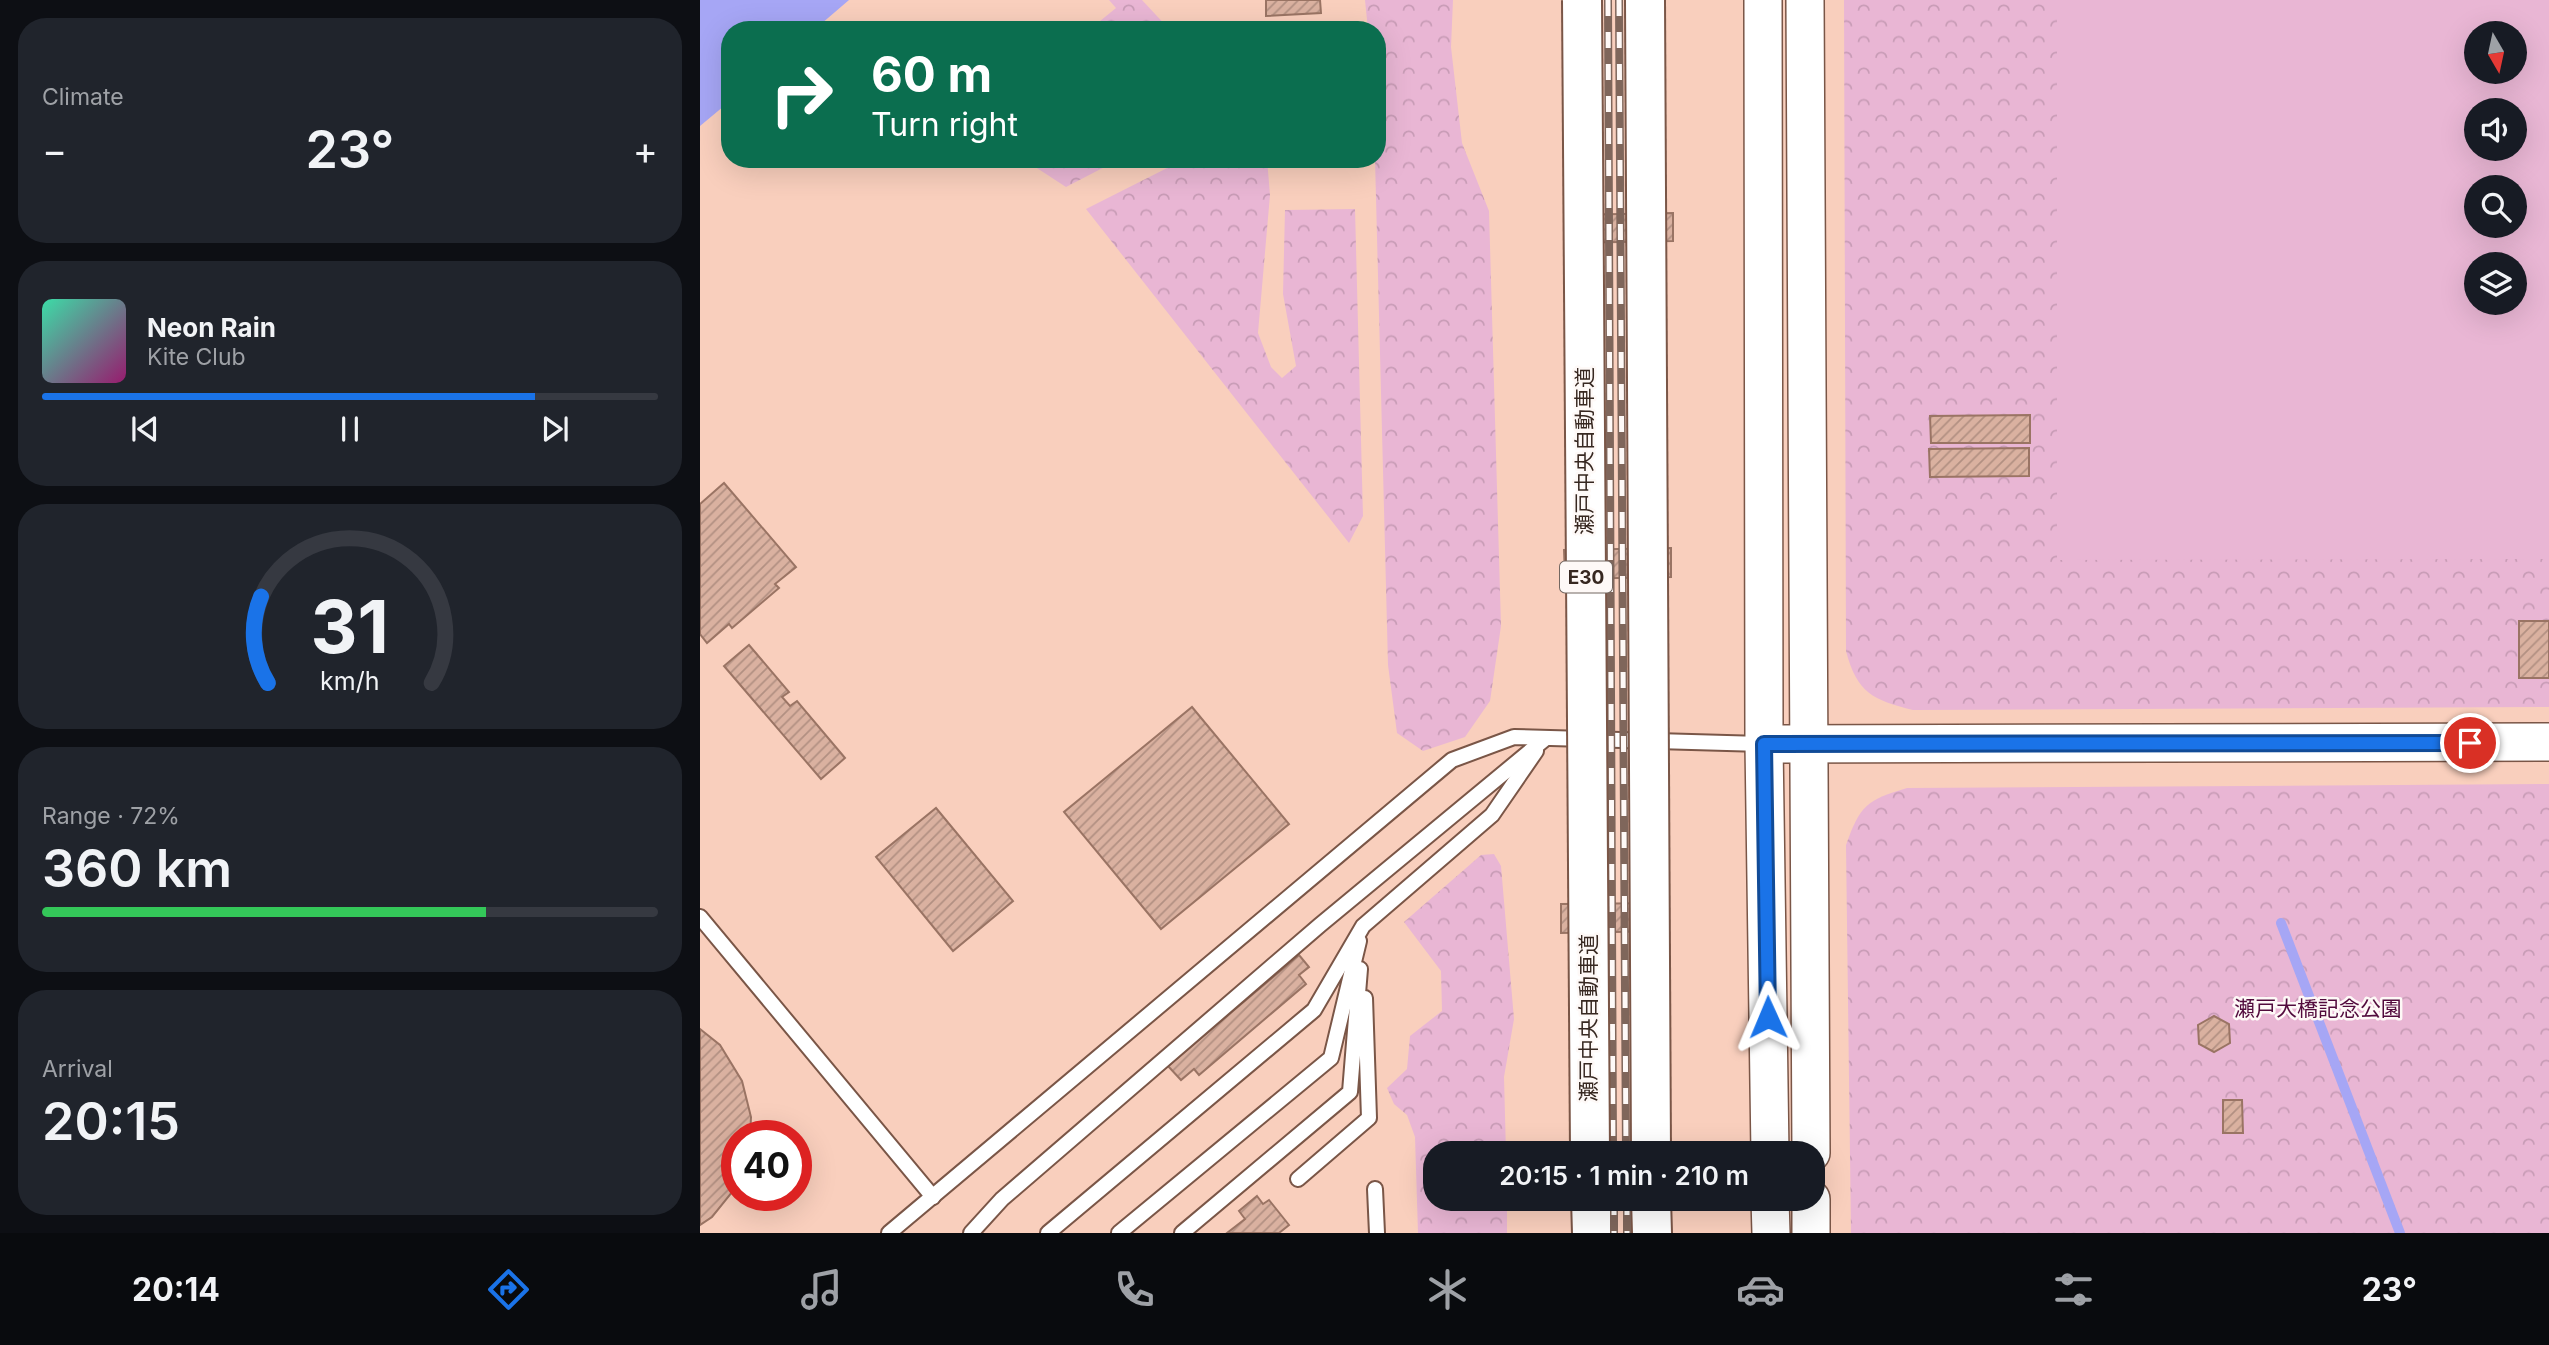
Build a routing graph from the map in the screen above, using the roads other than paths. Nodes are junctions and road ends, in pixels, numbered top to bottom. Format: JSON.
{"nodes":[{"id":1,"x":1582,"y":0,"type":"edge"},
{"id":2,"x":1645,"y":0,"type":"edge"},
{"id":3,"x":1763,"y":0,"type":"edge"},
{"id":4,"x":1805,"y":0,"type":"edge"},
{"id":5,"x":1546,"y":737,"type":"junction"},
{"id":6,"x":2549,"y":742,"type":"edge"},
{"id":7,"x":1764,"y":744,"type":"junction"},
{"id":8,"x":1808,"y":744,"type":"junction"},
{"id":9,"x":700,"y":917,"type":"edge"},
{"id":10,"x":1363,"y":926,"type":"junction"},
{"id":11,"x":1590,"y":1141,"type":"edge"},
{"id":12,"x":1651,"y":1141,"type":"edge"},
{"id":13,"x":1770,"y":1141,"type":"edge"},
{"id":14,"x":1811,"y":1141,"type":"edge"},
{"id":15,"x":1298,"y":1179,"type":"dead end"},
{"id":16,"x":1375,"y":1189,"type":"dead end"},
{"id":17,"x":933,"y":1197,"type":"junction"},
{"id":18,"x":1591,"y":1211,"type":"edge"},
{"id":19,"x":1651,"y":1211,"type":"edge"},
{"id":20,"x":1770,"y":1211,"type":"edge"},
{"id":21,"x":1811,"y":1211,"type":"edge"},
{"id":22,"x":889,"y":1233,"type":"edge"},
{"id":23,"x":971,"y":1233,"type":"edge"},
{"id":24,"x":1048,"y":1233,"type":"edge"},
{"id":25,"x":1119,"y":1233,"type":"edge"},
{"id":26,"x":1182,"y":1233,"type":"edge"},
{"id":27,"x":1377,"y":1233,"type":"edge"},
{"id":28,"x":1592,"y":1233,"type":"edge"},
{"id":29,"x":1651,"y":1233,"type":"edge"},
{"id":30,"x":1771,"y":1233,"type":"edge"},
{"id":31,"x":1811,"y":1233,"type":"edge"}],
"edges":[{"from":1,"to":11,"type":"highway","name":"瀬戸中央自動車道","number":"E30","bridge":true},
{"from":2,"to":12,"type":"highway","bridge":true},
{"from":3,"to":7,"type":"street"},
{"from":4,"to":8,"type":"street"},
{"from":5,"to":7,"type":"lane"},
{"from":5,"to":10,"type":"lane"},
{"from":5,"to":17,"type":"lane"},
{"from":5,"to":23,"type":"lane"},
{"from":6,"to":8,"type":"street"},
{"from":7,"to":8,"type":"street"},
{"from":7,"to":13,"type":"street"},
{"from":8,"to":14,"type":"street"},
{"from":9,"to":17,"type":"lane"},
{"from":10,"to":15,"type":"lane"},
{"from":10,"to":24,"type":"lane"},
{"from":10,"to":25,"type":"lane"},
{"from":10,"to":26,"type":"lane"},
{"from":16,"to":27,"type":"lane"},
{"from":17,"to":22,"type":"lane"},
{"from":18,"to":28,"type":"highway"},
{"from":19,"to":29,"type":"highway"},
{"from":20,"to":30,"type":"street"},
{"from":21,"to":31,"type":"street"}]}
